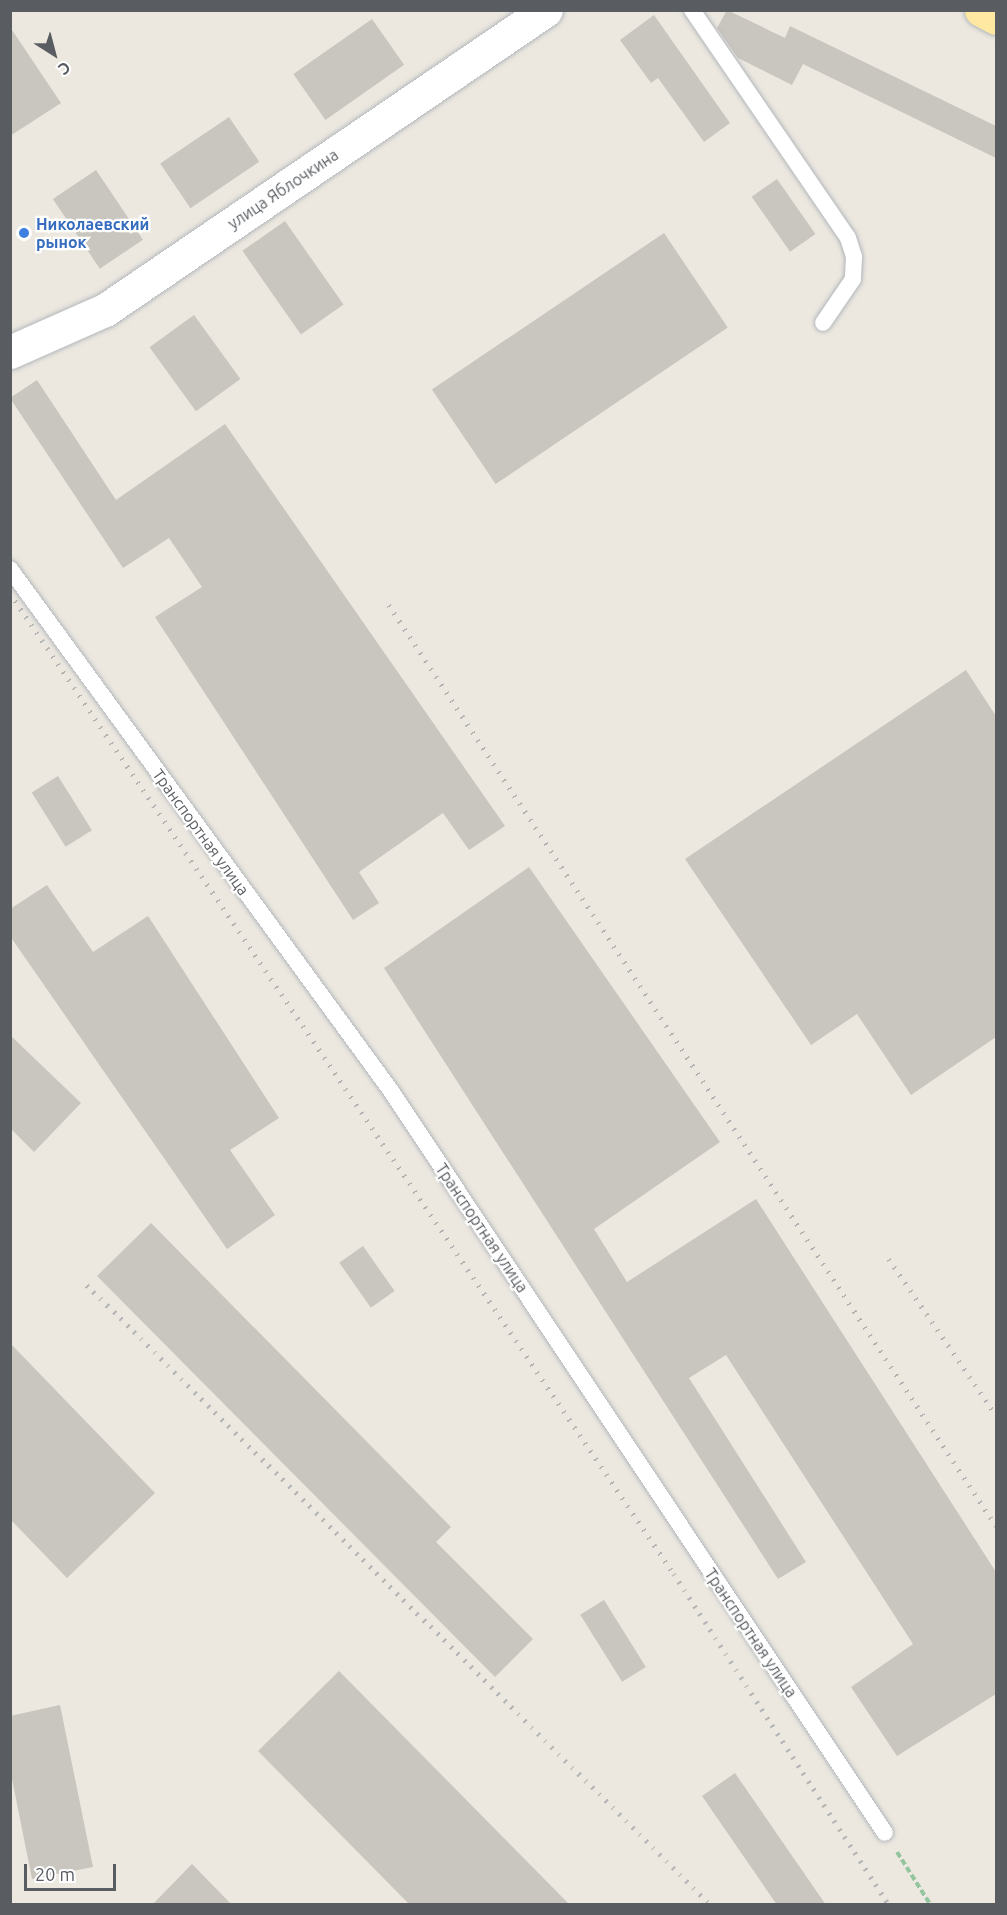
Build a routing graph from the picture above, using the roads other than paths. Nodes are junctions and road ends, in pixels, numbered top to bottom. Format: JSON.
{"nodes":[{"id":1,"x":546,"y":10,"type":"edge"},
{"id":2,"x":692,"y":10,"type":"edge"},
{"id":3,"x":981,"y":10,"type":"edge"},
{"id":4,"x":996,"y":18,"type":"edge"},
{"id":5,"x":823,"y":323,"type":"dead end"},
{"id":6,"x":10,"y":352,"type":"edge"},
{"id":7,"x":10,"y":569,"type":"edge"},
{"id":8,"x":885,"y":1833,"type":"road end"}],
"edges":[{"from":1,"to":6,"type":"street","name":"улица Яблочкина"},
{"from":2,"to":5,"type":"lane"},
{"from":3,"to":4,"type":"main road"},
{"from":7,"to":8,"type":"lane","name":"Транспортная улица"}]}
